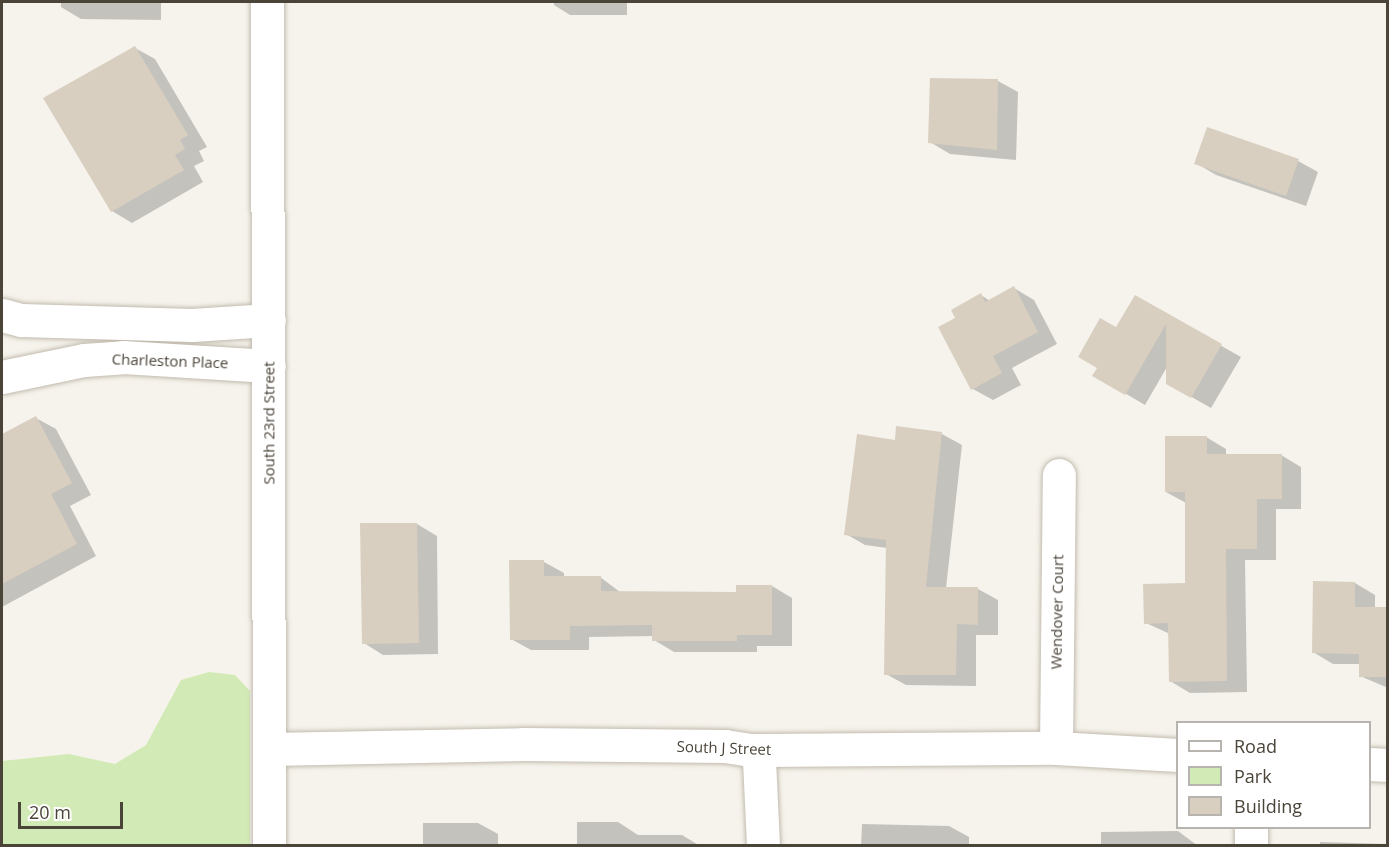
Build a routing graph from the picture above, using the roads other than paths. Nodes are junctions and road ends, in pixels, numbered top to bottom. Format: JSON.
{"nodes":[{"id":1,"x":267,"y":2,"type":"edge"},
{"id":2,"x":2,"y":315,"type":"edge"},
{"id":3,"x":268,"y":320,"type":"junction"},
{"id":4,"x":269,"y":366,"type":"junction"},
{"id":5,"x":2,"y":377,"type":"edge"},
{"id":6,"x":1059,"y":475,"type":"dead end"},
{"id":7,"x":1056,"y":748,"type":"junction"},
{"id":8,"x":269,"y":749,"type":"junction"},
{"id":9,"x":751,"y":750,"type":"junction"},
{"id":10,"x":1176,"y":755,"type":"edge"},
{"id":11,"x":1371,"y":764,"type":"edge"},
{"id":12,"x":1388,"y":765,"type":"edge"},
{"id":13,"x":1251,"y":829,"type":"edge"},
{"id":14,"x":269,"y":846,"type":"edge"},
{"id":15,"x":763,"y":846,"type":"edge"},
{"id":16,"x":1251,"y":846,"type":"edge"}],
"edges":[{"from":1,"to":3,"type":"street","name":"South 23rd Street"},
{"from":2,"to":3,"type":"street"},
{"from":3,"to":4,"type":"street","name":"South 23rd Street"},
{"from":4,"to":5,"type":"street","name":"Charleston Place"},
{"from":4,"to":8,"type":"street","name":"South 23rd Street"},
{"from":6,"to":7,"type":"street","name":"Wendover Court"},
{"from":7,"to":9,"type":"street","name":"South J Street"},
{"from":7,"to":10,"type":"street","name":"South J Street"},
{"from":8,"to":9,"type":"street","name":"South J Street"},
{"from":8,"to":14,"type":"street","name":"South 23rd Street"},
{"from":9,"to":15,"type":"street"},
{"from":11,"to":12,"type":"street"},
{"from":13,"to":16,"type":"street"}]}
